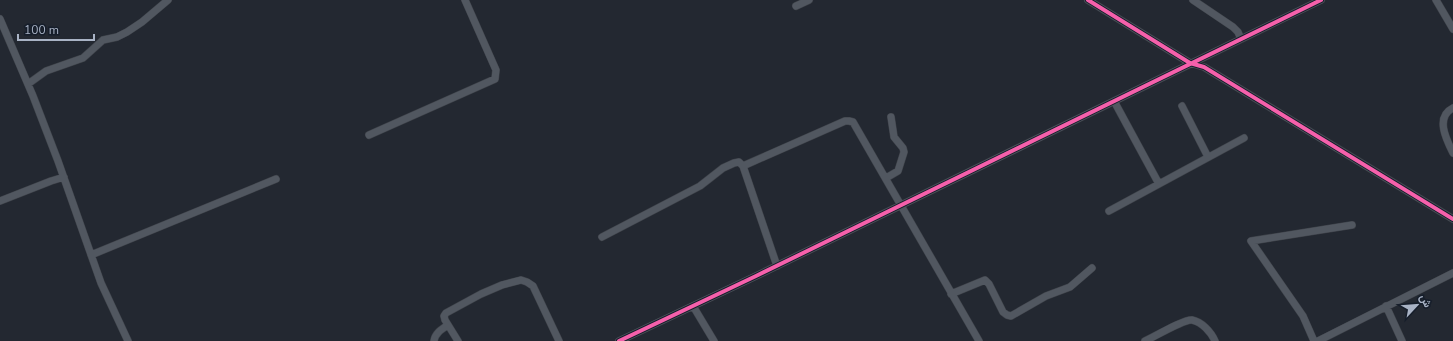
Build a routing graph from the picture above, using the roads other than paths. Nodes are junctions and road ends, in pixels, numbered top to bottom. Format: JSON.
{"nodes":[{"id":1,"x":168,"y":0,"type":"edge"},
{"id":2,"x":465,"y":0,"type":"edge"},
{"id":3,"x":809,"y":0,"type":"edge"},
{"id":4,"x":1088,"y":0,"type":"edge"},
{"id":5,"x":1194,"y":0,"type":"edge"},
{"id":6,"x":1321,"y":0,"type":"edge"},
{"id":7,"x":1436,"y":0,"type":"edge"},
{"id":8,"x":796,"y":6,"type":"dead end"},
{"id":9,"x":0,"y":19,"type":"edge"},
{"id":10,"x":1453,"y":29,"type":"edge"},
{"id":11,"x":1241,"y":38,"type":"junction"},
{"id":12,"x":1190,"y":63,"type":"junction"},
{"id":13,"x":28,"y":84,"type":"junction"},
{"id":14,"x":1114,"y":101,"type":"junction"},
{"id":15,"x":1182,"y":106,"type":"dead end"},
{"id":16,"x":1453,"y":108,"type":"edge"},
{"id":17,"x":891,"y":117,"type":"dead end"},
{"id":18,"x":369,"y":135,"type":"dead end"},
{"id":19,"x":1244,"y":138,"type":"dead end"},
{"id":20,"x":1453,"y":153,"type":"edge"},
{"id":21,"x":1208,"y":157,"type":"junction"},
{"id":22,"x":743,"y":166,"type":"junction"},
{"id":23,"x":64,"y":177,"type":"junction"},
{"id":24,"x":886,"y":178,"type":"junction"},
{"id":25,"x":276,"y":179,"type":"dead end"},
{"id":26,"x":1159,"y":184,"type":"junction"},
{"id":27,"x":0,"y":201,"type":"edge"},
{"id":28,"x":901,"y":205,"type":"junction"},
{"id":29,"x":1109,"y":211,"type":"dead end"},
{"id":30,"x":1453,"y":219,"type":"edge"},
{"id":31,"x":1352,"y":225,"type":"dead end"},
{"id":32,"x":602,"y":237,"type":"dead end"},
{"id":33,"x":91,"y":255,"type":"junction"},
{"id":34,"x":777,"y":266,"type":"junction"},
{"id":35,"x":1092,"y":268,"type":"dead end"},
{"id":36,"x":1453,"y":273,"type":"edge"},
{"id":37,"x":952,"y":294,"type":"junction"},
{"id":38,"x":693,"y":306,"type":"junction"},
{"id":39,"x":1386,"y":306,"type":"junction"},
{"id":40,"x":448,"y":325,"type":"junction"},
{"id":41,"x":128,"y":341,"type":"edge"},
{"id":42,"x":434,"y":341,"type":"edge"},
{"id":43,"x":458,"y":341,"type":"edge"},
{"id":44,"x":558,"y":341,"type":"edge"},
{"id":45,"x":619,"y":341,"type":"edge"},
{"id":46,"x":714,"y":341,"type":"edge"},
{"id":47,"x":978,"y":341,"type":"edge"},
{"id":48,"x":1145,"y":341,"type":"edge"},
{"id":49,"x":1215,"y":341,"type":"edge"},
{"id":50,"x":1314,"y":341,"type":"edge"},
{"id":51,"x":1318,"y":341,"type":"edge"},
{"id":52,"x":1402,"y":341,"type":"edge"}],
"edges":[{"from":1,"to":13,"type":"street"},
{"from":2,"to":18,"type":"street"},
{"from":3,"to":8,"type":"street"},
{"from":4,"to":12,"type":"street"},
{"from":5,"to":11,"type":"street"},
{"from":6,"to":11,"type":"street"},
{"from":7,"to":10,"type":"street"},
{"from":9,"to":13,"type":"street"},
{"from":11,"to":12,"type":"street"},
{"from":12,"to":14,"type":"street"},
{"from":12,"to":30,"type":"street"},
{"from":13,"to":23,"type":"street"},
{"from":14,"to":26,"type":"street"},
{"from":14,"to":28,"type":"street"},
{"from":15,"to":21,"type":"street"},
{"from":16,"to":20,"type":"street"},
{"from":17,"to":24,"type":"street"},
{"from":19,"to":21,"type":"street"},
{"from":21,"to":26,"type":"street"},
{"from":22,"to":24,"type":"street"},
{"from":22,"to":32,"type":"street"},
{"from":22,"to":34,"type":"street"},
{"from":23,"to":27,"type":"street"},
{"from":23,"to":33,"type":"street"},
{"from":24,"to":28,"type":"street"},
{"from":25,"to":33,"type":"street"},
{"from":26,"to":29,"type":"street"},
{"from":28,"to":34,"type":"street"},
{"from":28,"to":37,"type":"street"},
{"from":31,"to":50,"type":"street"},
{"from":33,"to":41,"type":"street"},
{"from":34,"to":38,"type":"street"},
{"from":35,"to":37,"type":"street"},
{"from":36,"to":39,"type":"street"},
{"from":37,"to":47,"type":"street"},
{"from":38,"to":45,"type":"street"},
{"from":38,"to":46,"type":"street"},
{"from":39,"to":51,"type":"street"},
{"from":39,"to":52,"type":"street"},
{"from":40,"to":42,"type":"street"},
{"from":40,"to":43,"type":"street"},
{"from":40,"to":44,"type":"street"},
{"from":48,"to":49,"type":"street"}]}
